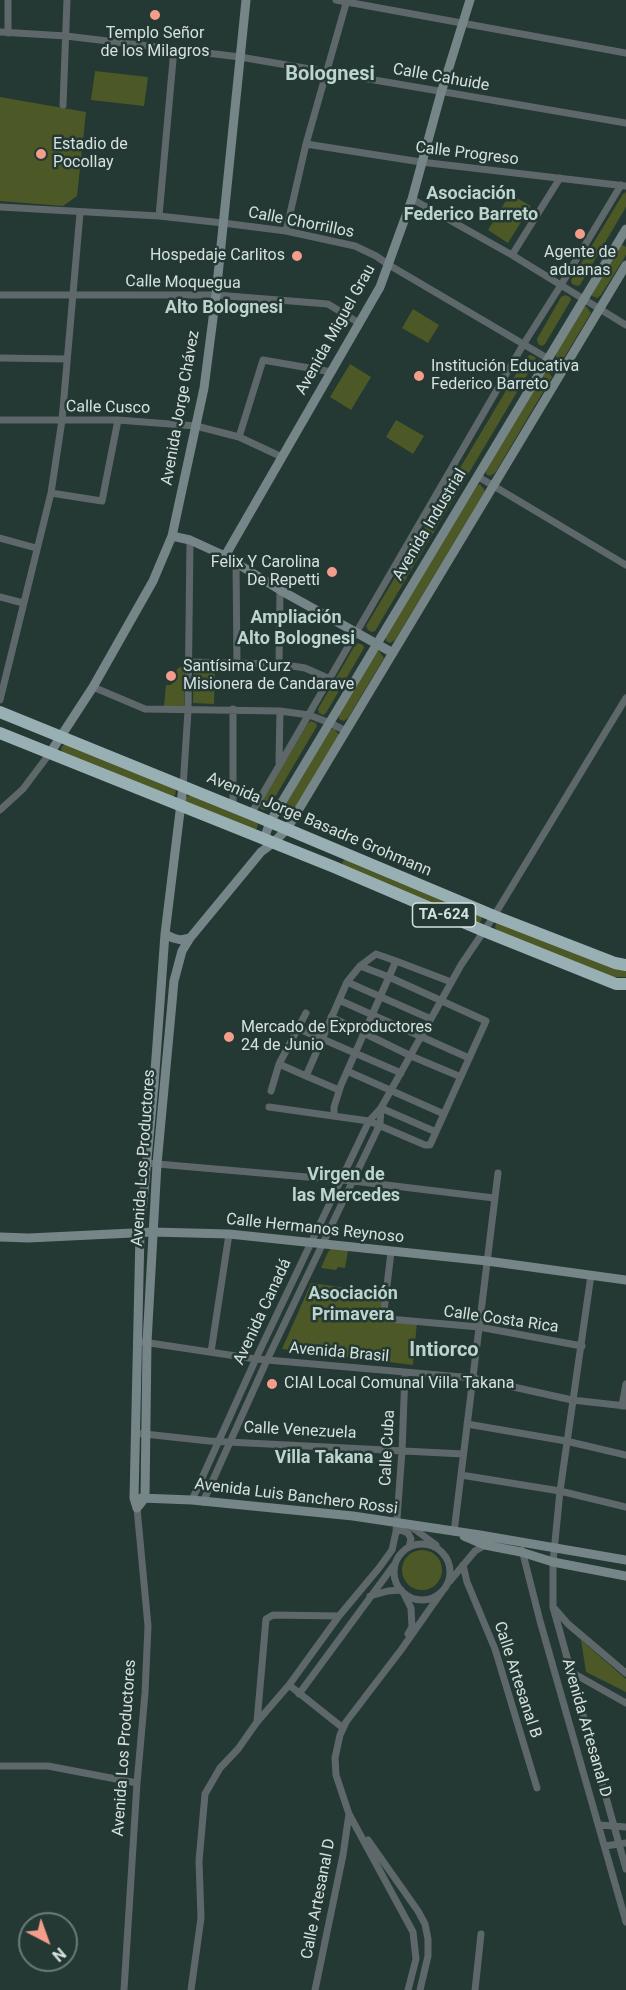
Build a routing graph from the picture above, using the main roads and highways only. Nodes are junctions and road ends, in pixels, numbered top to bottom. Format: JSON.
{"nodes":[{"id":1,"x":0,"y":712,"type":"edge"},
{"id":2,"x":0,"y":733,"type":"edge"},
{"id":3,"x":341,"y":853,"type":"junction"},
{"id":4,"x":334,"y":867,"type":"junction"},
{"id":5,"x":626,"y":964,"type":"edge"},
{"id":6,"x":624,"y":986,"type":"edge"}],
"edges":[{"from":1,"to":3,"type":"highway","name":"Avenida Jorge Basadre Grohmann","number":"TA-624"},
{"from":2,"to":4,"type":"highway","name":"Avenida Jorge Basadre Grohmann","number":"TA-624"},
{"from":3,"to":4,"type":"highway"},
{"from":3,"to":5,"type":"highway","name":"Avenida Jorge Basadre Grohmann","number":"TA-624"},
{"from":4,"to":6,"type":"highway","name":"Avenida Jorge Basadre Grohmann","number":"TA-624"}]}
